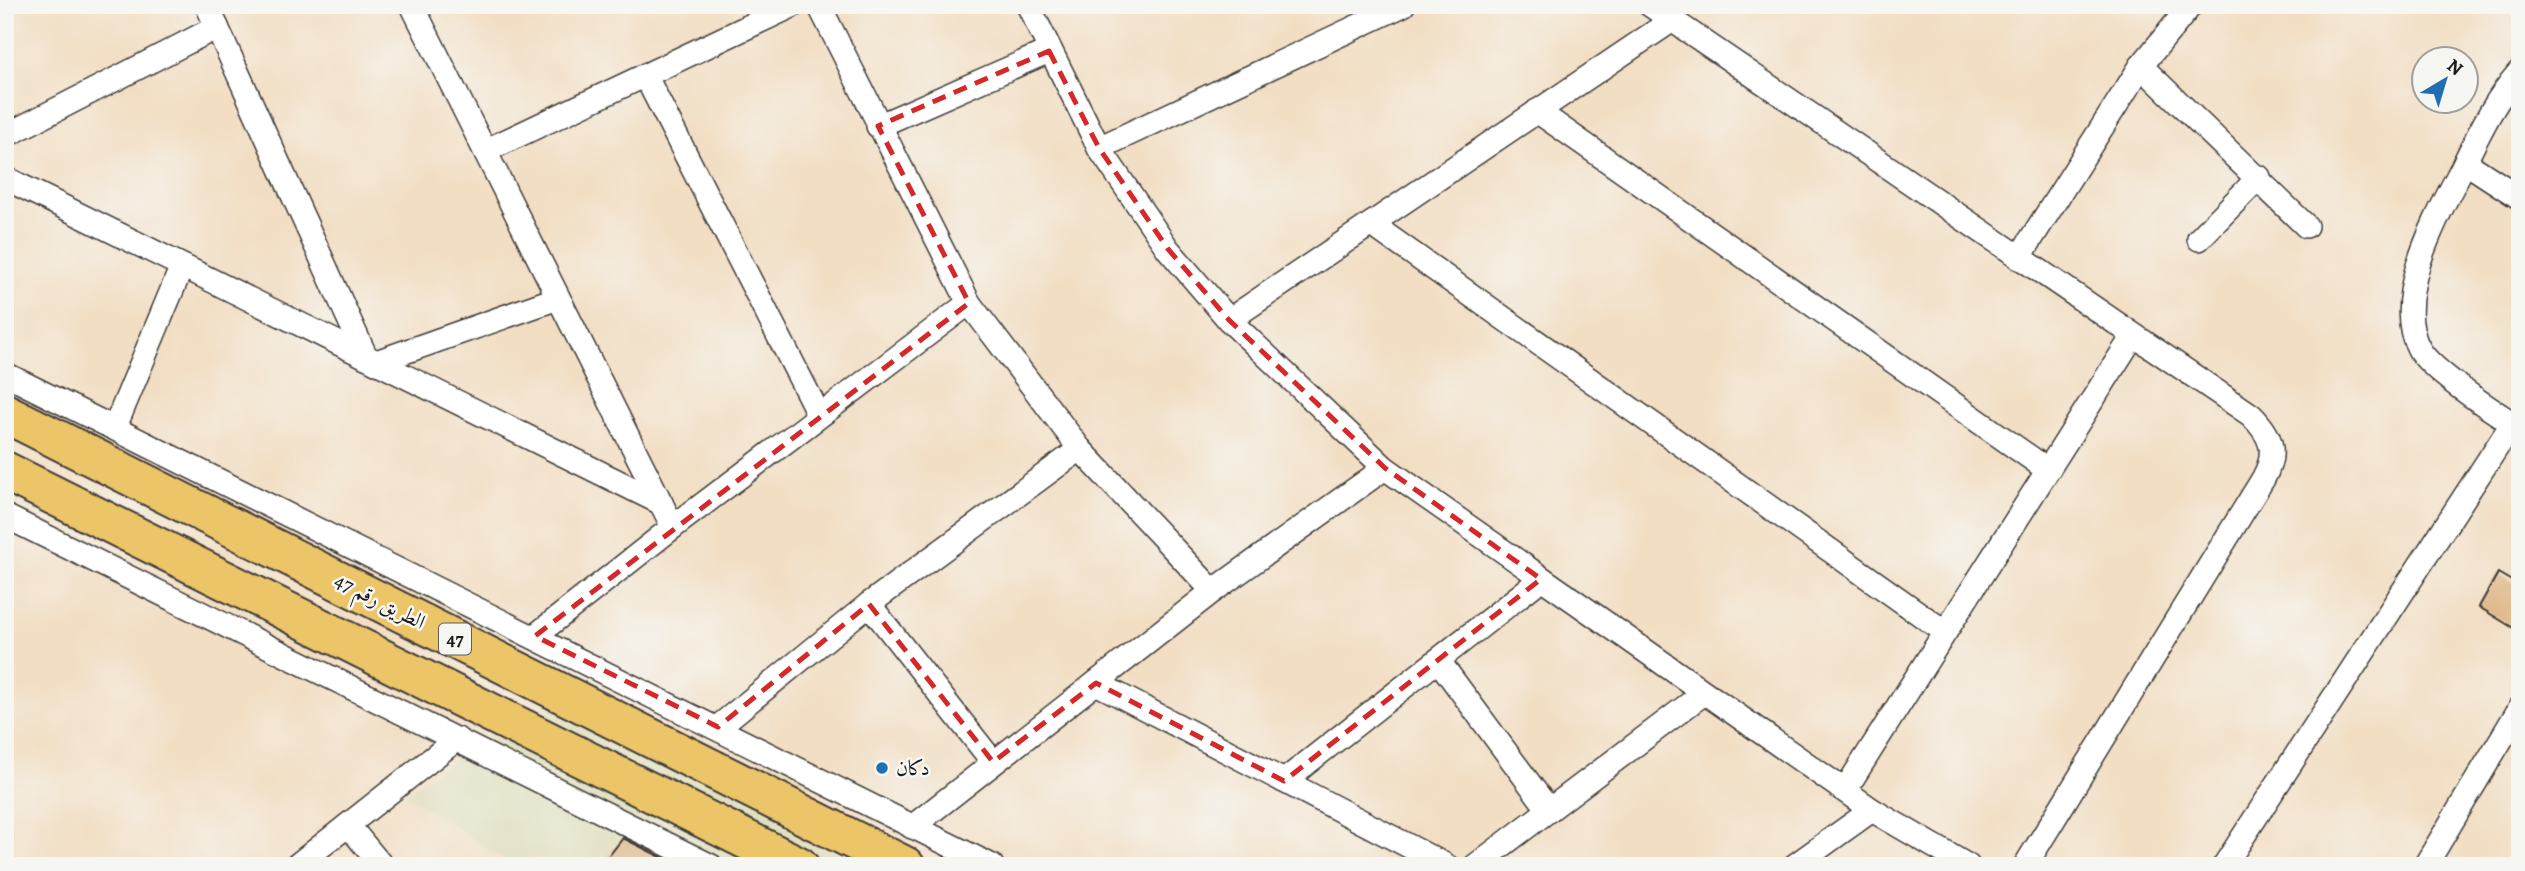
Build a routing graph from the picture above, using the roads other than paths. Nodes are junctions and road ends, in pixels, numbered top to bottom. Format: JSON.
{"nodes":[{"id":1,"x":207,"y":5,"type":"edge"},
{"id":2,"x":412,"y":5,"type":"edge"},
{"id":3,"x":794,"y":5,"type":"edge"},
{"id":4,"x":819,"y":5,"type":"edge"},
{"id":5,"x":1028,"y":5,"type":"edge"},
{"id":6,"x":1403,"y":5,"type":"edge"},
{"id":7,"x":1650,"y":5,"type":"edge"},
{"id":8,"x":2191,"y":5,"type":"edge"},
{"id":9,"x":1671,"y":21,"type":"junction"},
{"id":10,"x":217,"y":27,"type":"junction"},
{"id":11,"x":1049,"y":51,"type":"junction"},
{"id":12,"x":2141,"y":66,"type":"junction"},
{"id":13,"x":2520,"y":71,"type":"edge"},
{"id":14,"x":645,"y":75,"type":"junction"},
{"id":15,"x":1537,"y":111,"type":"junction"},
{"id":16,"x":877,"y":126,"type":"junction"},
{"id":17,"x":5,"y":136,"type":"edge"},
{"id":18,"x":1099,"y":148,"type":"junction"},
{"id":19,"x":485,"y":151,"type":"junction"},
{"id":20,"x":2465,"y":162,"type":"junction"},
{"id":21,"x":2259,"y":177,"type":"junction"},
{"id":22,"x":5,"y":178,"type":"edge"},
{"id":23,"x":2520,"y":198,"type":"edge"},
{"id":24,"x":1371,"y":224,"type":"junction"},
{"id":25,"x":2306,"y":226,"type":"dead end"},
{"id":26,"x":2199,"y":239,"type":"dead end"},
{"id":27,"x":2019,"y":258,"type":"junction"},
{"id":28,"x":182,"y":266,"type":"junction"},
{"id":29,"x":558,"y":298,"type":"junction"},
{"id":30,"x":969,"y":303,"type":"junction"},
{"id":31,"x":1229,"y":320,"type":"junction"},
{"id":32,"x":2133,"y":336,"type":"junction"},
{"id":33,"x":371,"y":359,"type":"junction"},
{"id":34,"x":5,"y":374,"type":"edge"},
{"id":35,"x":5,"y":414,"type":"edge"},
{"id":36,"x":819,"y":415,"type":"junction"},
{"id":37,"x":2516,"y":426,"type":"edge"},
{"id":38,"x":116,"y":427,"type":"junction"},
{"id":39,"x":1080,"y":449,"type":"junction"},
{"id":40,"x":81,"y":452,"type":"junction"},
{"id":41,"x":1385,"y":468,"type":"junction"},
{"id":42,"x":2048,"y":470,"type":"junction"},
{"id":43,"x":5,"y":471,"type":"edge"},
{"id":44,"x":59,"y":498,"type":"junction"},
{"id":45,"x":661,"y":503,"type":"junction"},
{"id":46,"x":5,"y":516,"type":"edge"},
{"id":47,"x":673,"y":527,"type":"junction"},
{"id":48,"x":1541,"y":579,"type":"junction"},
{"id":49,"x":1213,"y":591,"type":"junction"},
{"id":50,"x":869,"y":604,"type":"junction"},
{"id":51,"x":1945,"y":632,"type":"junction"},
{"id":52,"x":535,"y":636,"type":"junction"},
{"id":53,"x":1438,"y":660,"type":"junction"},
{"id":54,"x":1096,"y":683,"type":"junction"},
{"id":55,"x":1704,"y":693,"type":"junction"},
{"id":56,"x":2520,"y":708,"type":"edge"},
{"id":57,"x":718,"y":727,"type":"junction"},
{"id":58,"x":457,"y":739,"type":"junction"},
{"id":59,"x":993,"y":762,"type":"junction"},
{"id":60,"x":1284,"y":781,"type":"junction"},
{"id":61,"x":1845,"y":790,"type":"junction"},
{"id":62,"x":1549,"y":810,"type":"junction"},
{"id":63,"x":1872,"y":810,"type":"junction"},
{"id":64,"x":348,"y":825,"type":"junction"},
{"id":65,"x":912,"y":827,"type":"junction"},
{"id":66,"x":296,"y":866,"type":"edge"},
{"id":67,"x":382,"y":866,"type":"edge"},
{"id":68,"x":711,"y":866,"type":"edge"},
{"id":69,"x":799,"y":866,"type":"edge"},
{"id":70,"x":905,"y":866,"type":"edge"},
{"id":71,"x":992,"y":866,"type":"edge"},
{"id":72,"x":1447,"y":866,"type":"edge"},
{"id":73,"x":1475,"y":866,"type":"edge"},
{"id":74,"x":1794,"y":866,"type":"edge"},
{"id":75,"x":1968,"y":866,"type":"edge"},
{"id":76,"x":2025,"y":866,"type":"edge"},
{"id":77,"x":2224,"y":866,"type":"edge"},
{"id":78,"x":2425,"y":866,"type":"edge"}],
"edges":[{"from":1,"to":10,"type":"street"},
{"from":2,"to":19,"type":"street"},
{"from":3,"to":14,"type":"street"},
{"from":4,"to":16,"type":"street"},
{"from":5,"to":11,"type":"street"},
{"from":6,"to":18,"type":"street"},
{"from":7,"to":9,"type":"street"},
{"from":8,"to":12,"type":"street"},
{"from":9,"to":15,"type":"street"},
{"from":9,"to":27,"type":"street"},
{"from":10,"to":17,"type":"street"},
{"from":10,"to":33,"type":"street"},
{"from":11,"to":16,"type":"street"},
{"from":11,"to":18,"type":"street"},
{"from":12,"to":21,"type":"street"},
{"from":12,"to":27,"type":"street"},
{"from":13,"to":20,"type":"street"},
{"from":14,"to":19,"type":"street"},
{"from":14,"to":36,"type":"street"},
{"from":15,"to":24,"type":"street"},
{"from":15,"to":42,"type":"street"},
{"from":16,"to":30,"type":"street"},
{"from":18,"to":31,"type":"street"},
{"from":19,"to":29,"type":"street"},
{"from":20,"to":23,"type":"street"},
{"from":20,"to":37,"type":"street"},
{"from":21,"to":25,"type":"street"},
{"from":21,"to":26,"type":"street"},
{"from":22,"to":28,"type":"street"},
{"from":24,"to":31,"type":"street"},
{"from":24,"to":51,"type":"street"},
{"from":27,"to":32,"type":"street"},
{"from":28,"to":33,"type":"street"},
{"from":28,"to":38,"type":"street"},
{"from":29,"to":33,"type":"street"},
{"from":29,"to":45,"type":"street"},
{"from":30,"to":36,"type":"street"},
{"from":30,"to":39,"type":"street"},
{"from":31,"to":41,"type":"street"},
{"from":32,"to":42,"type":"street"},
{"from":32,"to":76,"type":"street"},
{"from":33,"to":45,"type":"street"},
{"from":34,"to":38,"type":"street"},
{"from":35,"to":40,"type":"highway","name":"الطريق رقم 47","number":"47"},
{"from":36,"to":47,"type":"street"},
{"from":37,"to":77,"type":"street"},
{"from":38,"to":52,"type":"street"},
{"from":39,"to":49,"type":"street"},
{"from":39,"to":50,"type":"street"},
{"from":40,"to":44,"type":"highway"},
{"from":40,"to":70,"type":"highway","name":"الطريق رقم 47","number":"47"},
{"from":41,"to":48,"type":"street"},
{"from":41,"to":49,"type":"street"},
{"from":42,"to":51,"type":"street"},
{"from":43,"to":44,"type":"highway","number":"47"},
{"from":44,"to":69,"type":"highway","number":"47"},
{"from":45,"to":47,"type":"street"},
{"from":46,"to":58,"type":"street"},
{"from":47,"to":52,"type":"street"},
{"from":48,"to":53,"type":"street"},
{"from":48,"to":55,"type":"street"},
{"from":49,"to":54,"type":"street"},
{"from":50,"to":57,"type":"street"},
{"from":50,"to":59,"type":"street"},
{"from":51,"to":61,"type":"street"},
{"from":52,"to":57,"type":"street"},
{"from":53,"to":60,"type":"street"},
{"from":53,"to":62,"type":"street"},
{"from":54,"to":59,"type":"street"},
{"from":54,"to":60,"type":"street"},
{"from":55,"to":61,"type":"street"},
{"from":55,"to":62,"type":"street"},
{"from":56,"to":78,"type":"street"},
{"from":57,"to":65,"type":"street"},
{"from":58,"to":64,"type":"street"},
{"from":58,"to":68,"type":"street"},
{"from":59,"to":65,"type":"street"},
{"from":60,"to":72,"type":"street"},
{"from":61,"to":63,"type":"street"},
{"from":62,"to":73,"type":"street"},
{"from":63,"to":74,"type":"street"},
{"from":63,"to":75,"type":"street"},
{"from":64,"to":66,"type":"street"},
{"from":64,"to":67,"type":"street"},
{"from":65,"to":71,"type":"street"}]}
